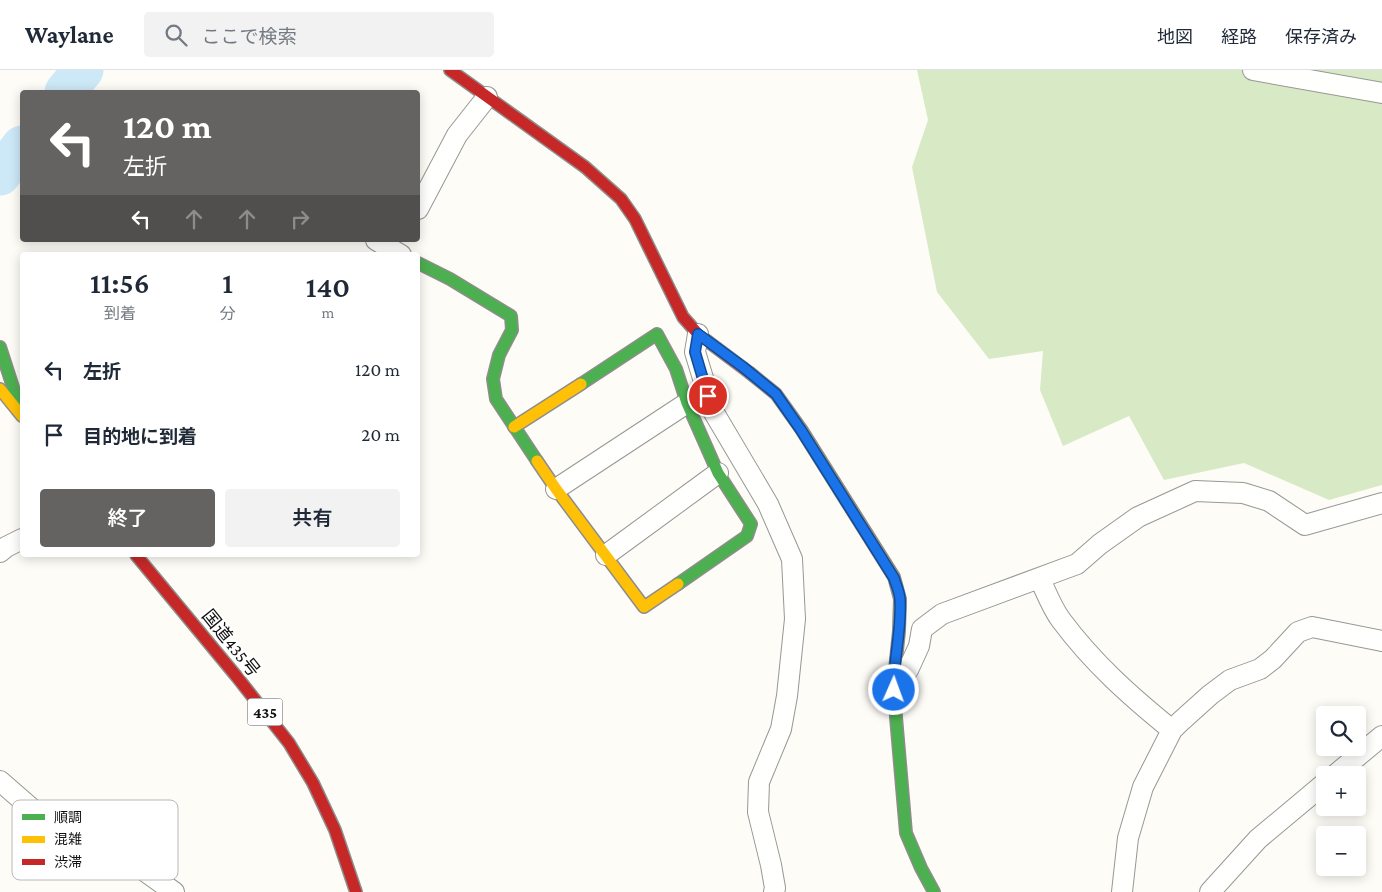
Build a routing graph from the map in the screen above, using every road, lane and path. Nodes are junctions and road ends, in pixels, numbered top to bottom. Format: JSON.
{"nodes":[{"id":1,"x":450,"y":70,"type":"edge"},
{"id":2,"x":1253,"y":70,"type":"edge"},
{"id":3,"x":1382,"y":93,"type":"edge"},
{"id":4,"x":487,"y":97,"type":"junction"},
{"id":5,"x":420,"y":205,"type":"edge"},
{"id":6,"x":380,"y":242,"type":"edge"},
{"id":7,"x":397,"y":251,"type":"edge"},
{"id":8,"x":420,"y":264,"type":"edge"},
{"id":9,"x":698,"y":334,"type":"junction"},
{"id":10,"x":0,"y":347,"type":"edge"},
{"id":11,"x":0,"y":389,"type":"edge"},
{"id":12,"x":686,"y":403,"type":"junction"},
{"id":13,"x":20,"y":410,"type":"edge"},
{"id":14,"x":20,"y":414,"type":"edge"},
{"id":15,"x":514,"y":428,"type":"junction"},
{"id":16,"x":718,"y":472,"type":"junction"},
{"id":17,"x":556,"y":489,"type":"junction"},
{"id":18,"x":1382,"y":503,"type":"edge"},
{"id":19,"x":20,"y":540,"type":"edge"},
{"id":20,"x":0,"y":552,"type":"edge"},
{"id":21,"x":606,"y":554,"type":"junction"},
{"id":22,"x":138,"y":557,"type":"edge"},
{"id":23,"x":1040,"y":579,"type":"junction"},
{"id":24,"x":1382,"y":641,"type":"edge"},
{"id":25,"x":894,"y":676,"type":"junction"},
{"id":26,"x":1172,"y":730,"type":"junction"},
{"id":27,"x":1382,"y":736,"type":"edge"},
{"id":28,"x":1346,"y":766,"type":"edge"},
{"id":29,"x":0,"y":781,"type":"edge"},
{"id":30,"x":1316,"y":791,"type":"edge"},
{"id":31,"x":22,"y":800,"type":"edge"},
{"id":32,"x":157,"y":880,"type":"edge"},
{"id":33,"x":174,"y":892,"type":"edge"},
{"id":34,"x":356,"y":892,"type":"edge"},
{"id":35,"x":774,"y":892,"type":"edge"},
{"id":36,"x":934,"y":892,"type":"edge"},
{"id":37,"x":1122,"y":892,"type":"edge"},
{"id":38,"x":1210,"y":892,"type":"edge"}],
"edges":[{"from":1,"to":4,"type":"main road"},
{"from":2,"to":3,"type":"street"},
{"from":4,"to":5,"type":"street"},
{"from":4,"to":9,"type":"main road"},
{"from":6,"to":7,"type":"street"},
{"from":8,"to":15,"type":"main road"},
{"from":9,"to":25,"type":"main road"},
{"from":9,"to":35,"type":"street"},
{"from":10,"to":13,"type":"main road"},
{"from":11,"to":14,"type":"main road"},
{"from":12,"to":15,"type":"main road"},
{"from":12,"to":16,"type":"main road"},
{"from":12,"to":17,"type":"street"},
{"from":15,"to":17,"type":"main road"},
{"from":16,"to":21,"type":"street"},
{"from":16,"to":21,"type":"main road"},
{"from":17,"to":21,"type":"main road"},
{"from":18,"to":23,"type":"street"},
{"from":19,"to":20,"type":"street"},
{"from":22,"to":34,"type":"main road","name":"国道435号","number":"435"},
{"from":23,"to":25,"type":"street"},
{"from":23,"to":26,"type":"street"},
{"from":24,"to":26,"type":"street"},
{"from":25,"to":36,"type":"main road"},
{"from":26,"to":37,"type":"street"},
{"from":27,"to":28,"type":"street"},
{"from":29,"to":31,"type":"street"},
{"from":30,"to":38,"type":"street"},
{"from":32,"to":33,"type":"street"}]}
